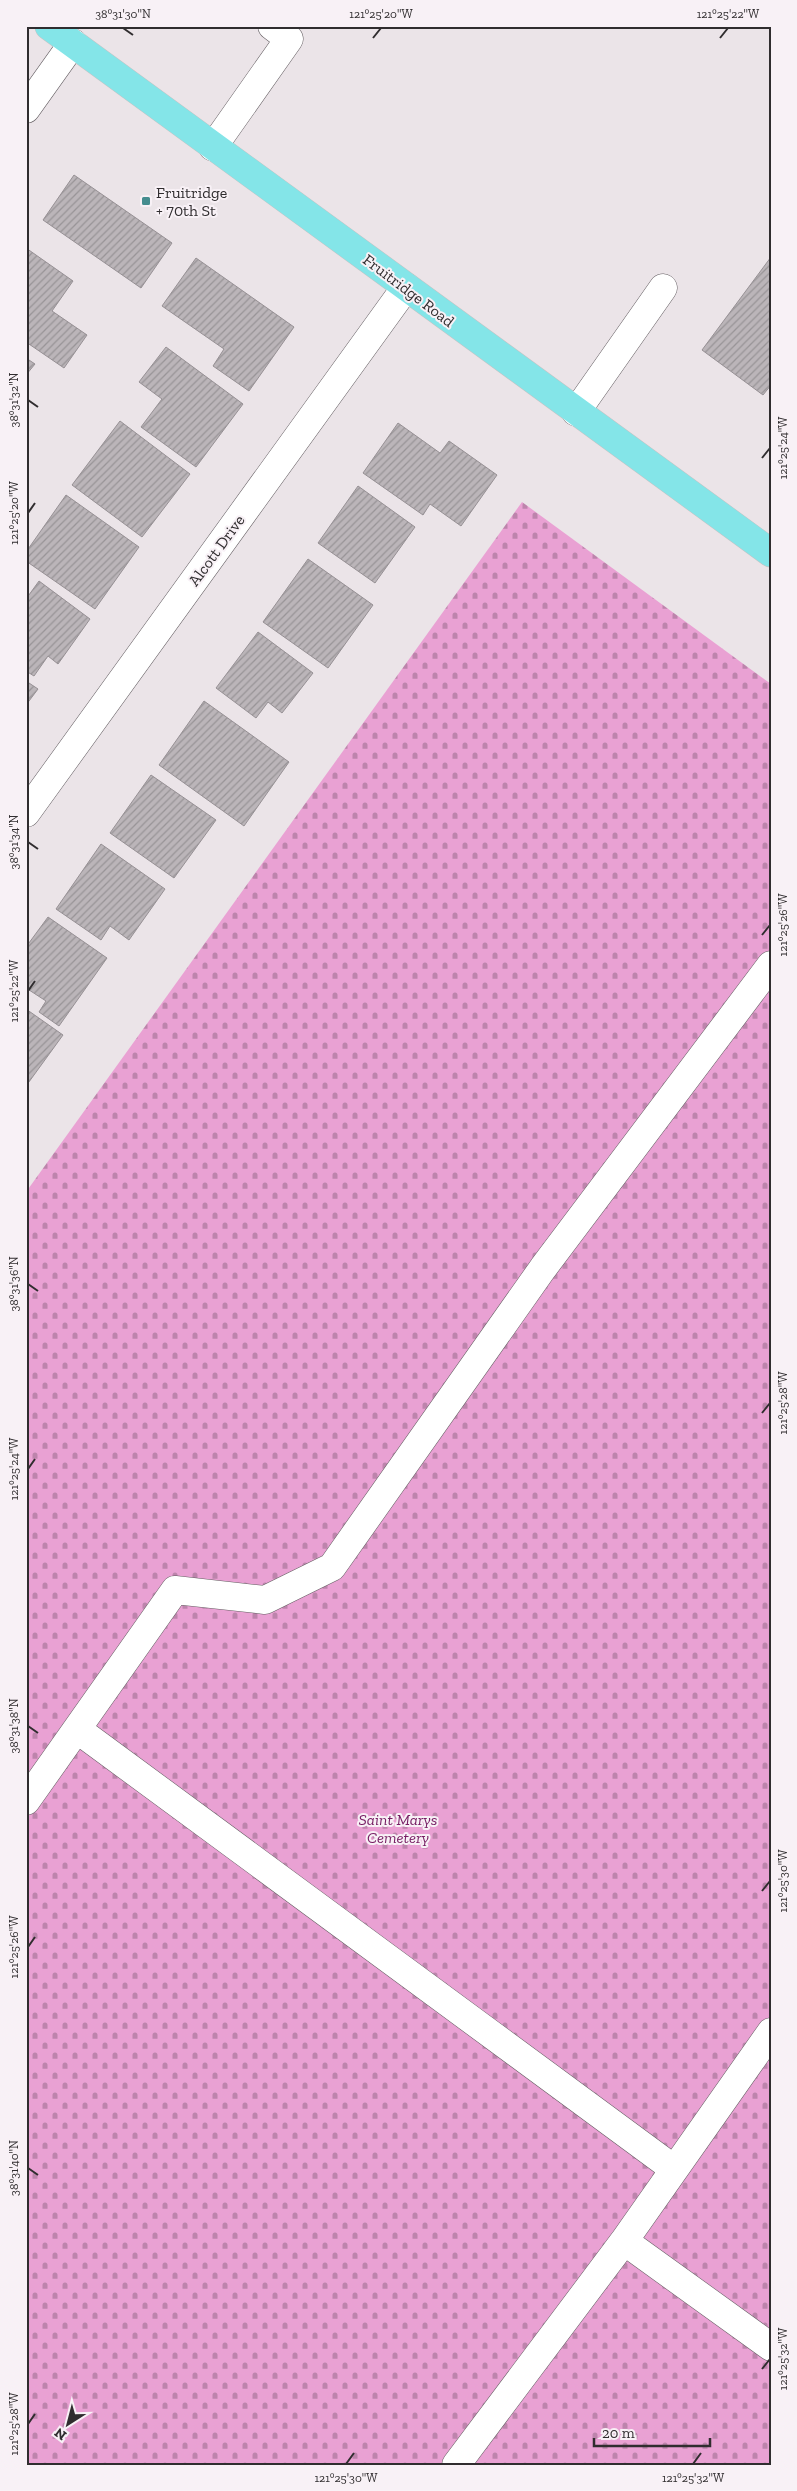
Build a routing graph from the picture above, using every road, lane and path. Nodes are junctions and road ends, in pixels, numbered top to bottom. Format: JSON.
{"nodes":[{"id":1,"x":49,"y":26,"type":"edge"},
{"id":2,"x":272,"y":26,"type":"edge"},
{"id":3,"x":73,"y":44,"type":"junction"},
{"id":4,"x":26,"y":109,"type":"edge"},
{"id":5,"x":213,"y":146,"type":"junction"},
{"id":6,"x":406,"y":287,"type":"junction"},
{"id":7,"x":663,"y":288,"type":"dead end"},
{"id":8,"x":576,"y":412,"type":"junction"},
{"id":9,"x":771,"y":553,"type":"edge"},
{"id":10,"x":26,"y":813,"type":"edge"},
{"id":11,"x":771,"y":965,"type":"edge"},
{"id":12,"x":78,"y":1730,"type":"junction"},
{"id":13,"x":26,"y":1801,"type":"edge"},
{"id":14,"x":771,"y":2032,"type":"edge"},
{"id":15,"x":674,"y":2169,"type":"junction"},
{"id":16,"x":624,"y":2241,"type":"junction"},
{"id":17,"x":771,"y":2348,"type":"edge"},
{"id":18,"x":456,"y":2465,"type":"edge"}],
"edges":[{"from":1,"to":3,"type":"main road","name":"Fruitridge Road"},
{"from":2,"to":5,"type":"street"},
{"from":3,"to":4,"type":"street"},
{"from":3,"to":5,"type":"main road","name":"Fruitridge Road"},
{"from":5,"to":6,"type":"main road","name":"Fruitridge Road"},
{"from":6,"to":8,"type":"main road","name":"Fruitridge Road"},
{"from":6,"to":10,"type":"street","name":"Alcott Drive"},
{"from":7,"to":8,"type":"street"},
{"from":8,"to":9,"type":"main road","name":"Fruitridge Road"},
{"from":11,"to":12,"type":"street"},
{"from":12,"to":13,"type":"street"},
{"from":12,"to":15,"type":"street"},
{"from":14,"to":15,"type":"street"},
{"from":15,"to":16,"type":"street"},
{"from":16,"to":17,"type":"street"},
{"from":16,"to":18,"type":"street"}]}
